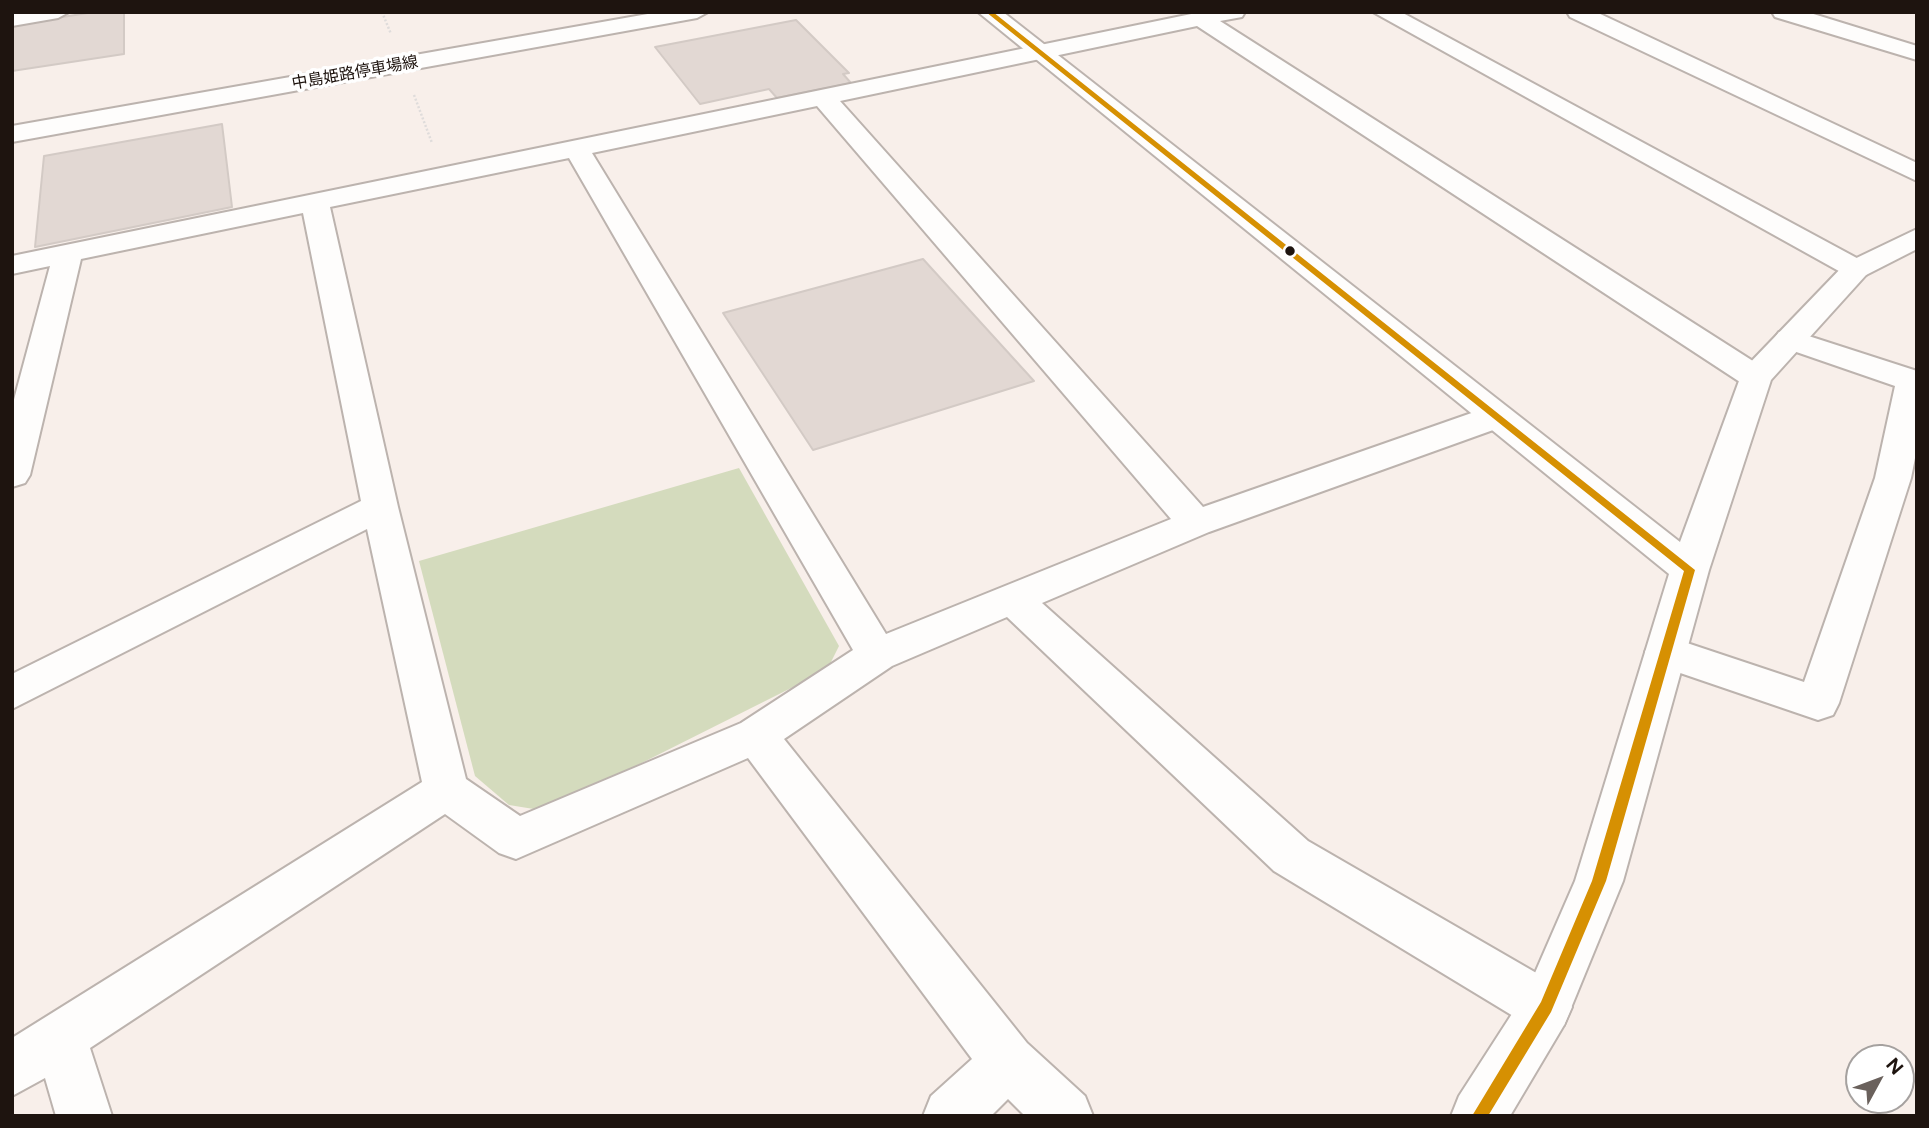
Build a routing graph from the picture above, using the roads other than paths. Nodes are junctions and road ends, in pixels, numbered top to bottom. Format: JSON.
{"nodes":[{"id":1,"x":58,"y":12,"type":"edge"},
{"id":2,"x":596,"y":12,"type":"edge"},
{"id":3,"x":697,"y":12,"type":"edge"},
{"id":4,"x":989,"y":12,"type":"edge"},
{"id":5,"x":1234,"y":12,"type":"edge"},
{"id":6,"x":1384,"y":12,"type":"edge"},
{"id":7,"x":1578,"y":12,"type":"edge"},
{"id":8,"x":1783,"y":12,"type":"edge"},
{"id":9,"x":12,"y":19,"type":"edge"},
{"id":10,"x":1201,"y":19,"type":"junction"},
{"id":11,"x":1039,"y":52,"type":"junction"},
{"id":12,"x":1917,"y":53,"type":"edge"},
{"id":13,"x":823,"y":97,"type":"junction"},
{"id":14,"x":12,"y":114,"type":"edge"},
{"id":15,"x":12,"y":134,"type":"edge"},
{"id":16,"x":576,"y":148,"type":"junction"},
{"id":17,"x":1917,"y":173,"type":"edge"},
{"id":18,"x":315,"y":202,"type":"junction"},
{"id":19,"x":1917,"y":237,"type":"edge"},
{"id":20,"x":68,"y":254,"type":"junction"},
{"id":21,"x":12,"y":265,"type":"edge"},
{"id":22,"x":1856,"y":269,"type":"junction"},
{"id":23,"x":1790,"y":339,"type":"junction"},
{"id":24,"x":1755,"y":377,"type":"junction"},
{"id":25,"x":1495,"y":417,"type":"junction"},
{"id":26,"x":12,"y":475,"type":"edge"},
{"id":27,"x":380,"y":507,"type":"junction"},
{"id":28,"x":1196,"y":523,"type":"junction"},
{"id":29,"x":1690,"y":570,"type":"junction"},
{"id":30,"x":1012,"y":599,"type":"junction"},
{"id":31,"x":1665,"y":652,"type":"junction"},
{"id":32,"x":877,"y":655,"type":"junction"},
{"id":33,"x":12,"y":692,"type":"edge"},
{"id":34,"x":755,"y":735,"type":"junction"},
{"id":35,"x":446,"y":790,"type":"junction"},
{"id":36,"x":1546,"y":1007,"type":"junction"},
{"id":37,"x":60,"y":1037,"type":"junction"},
{"id":38,"x":1008,"y":1062,"type":"junction"},
{"id":39,"x":12,"y":1069,"type":"edge"},
{"id":40,"x":84,"y":1116,"type":"edge"},
{"id":41,"x":951,"y":1116,"type":"edge"},
{"id":42,"x":1065,"y":1116,"type":"edge"},
{"id":43,"x":1479,"y":1116,"type":"edge"}],
"edges":[{"from":1,"to":9,"type":"street"},
{"from":2,"to":14,"type":"street","name":"中島姫路停車場線"},
{"from":3,"to":15,"type":"street","name":"中島姫路停車場線"},
{"from":4,"to":11,"type":"street"},
{"from":5,"to":10,"type":"street"},
{"from":6,"to":22,"type":"street"},
{"from":7,"to":17,"type":"street"},
{"from":8,"to":12,"type":"street"},
{"from":10,"to":11,"type":"street"},
{"from":10,"to":24,"type":"street"},
{"from":11,"to":13,"type":"street"},
{"from":11,"to":25,"type":"street"},
{"from":13,"to":16,"type":"street"},
{"from":13,"to":28,"type":"street"},
{"from":16,"to":18,"type":"street"},
{"from":16,"to":32,"type":"street"},
{"from":18,"to":20,"type":"street"},
{"from":18,"to":27,"type":"street"},
{"from":19,"to":22,"type":"street"},
{"from":20,"to":21,"type":"street"},
{"from":20,"to":26,"type":"street"},
{"from":22,"to":23,"type":"street"},
{"from":23,"to":24,"type":"street"},
{"from":23,"to":31,"type":"street"},
{"from":24,"to":29,"type":"street"},
{"from":25,"to":28,"type":"street"},
{"from":25,"to":29,"type":"street"},
{"from":27,"to":33,"type":"street"},
{"from":27,"to":35,"type":"street"},
{"from":28,"to":30,"type":"street"},
{"from":29,"to":31,"type":"street"},
{"from":30,"to":32,"type":"street"},
{"from":30,"to":36,"type":"street"},
{"from":31,"to":36,"type":"street"},
{"from":32,"to":34,"type":"street"},
{"from":34,"to":35,"type":"street"},
{"from":34,"to":38,"type":"street"},
{"from":35,"to":37,"type":"street"},
{"from":36,"to":43,"type":"street"},
{"from":37,"to":39,"type":"street"},
{"from":37,"to":40,"type":"street"},
{"from":38,"to":41,"type":"street"},
{"from":38,"to":42,"type":"street"}]}
